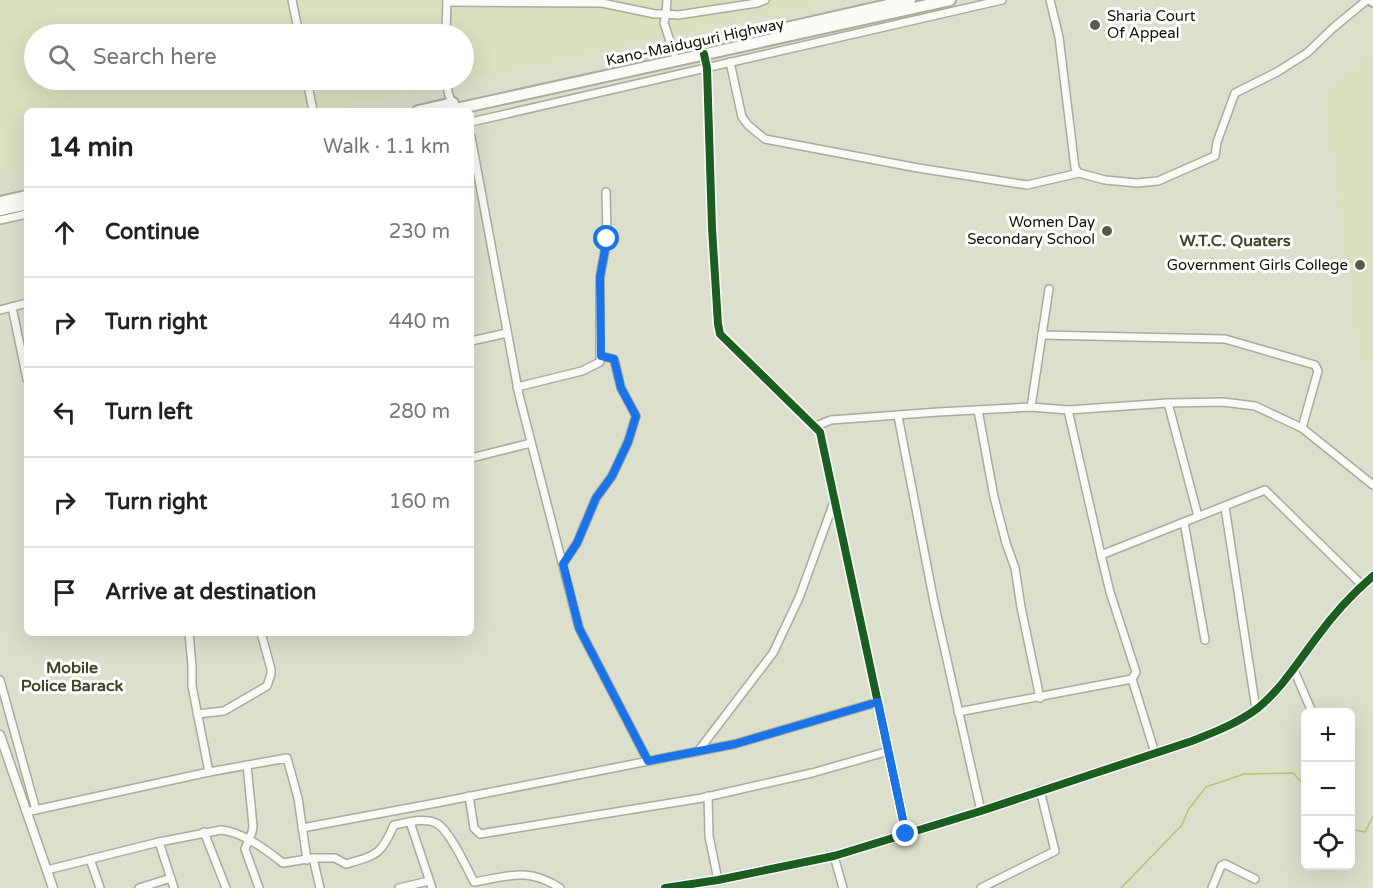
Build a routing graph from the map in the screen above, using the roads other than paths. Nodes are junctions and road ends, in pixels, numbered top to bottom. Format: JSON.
{"nodes":[{"id":1,"x":292,"y":0,"type":"edge"},
{"id":2,"x":667,"y":0,"type":"edge"},
{"id":3,"x":765,"y":0,"type":"edge"},
{"id":4,"x":910,"y":0,"type":"edge"},
{"id":5,"x":950,"y":0,"type":"edge"},
{"id":6,"x":1002,"y":0,"type":"edge"},
{"id":7,"x":1050,"y":0,"type":"edge"},
{"id":8,"x":1371,"y":0,"type":"edge"},
{"id":9,"x":447,"y":1,"type":"edge"},
{"id":10,"x":872,"y":8,"type":"edge"},
{"id":11,"x":666,"y":14,"type":"junction"},
{"id":12,"x":296,"y":24,"type":"edge"},
{"id":13,"x":446,"y":24,"type":"edge"},
{"id":14,"x":674,"y":53,"type":"junction"},
{"id":15,"x":704,"y":54,"type":"junction"},
{"id":16,"x":730,"y":62,"type":"junction"},
{"id":17,"x":706,"y":68,"type":"junction"},
{"id":18,"x":309,"y":90,"type":"edge"},
{"id":19,"x":448,"y":90,"type":"edge"},
{"id":20,"x":450,"y":107,"type":"edge"},
{"id":21,"x":312,"y":108,"type":"edge"},
{"id":22,"x":469,"y":108,"type":"edge"},
{"id":23,"x":474,"y":121,"type":"edge"},
{"id":24,"x":474,"y":153,"type":"edge"},
{"id":25,"x":1079,"y":174,"type":"junction"},
{"id":26,"x":606,"y":192,"type":"dead end"},
{"id":27,"x":24,"y":197,"type":"edge"},
{"id":28,"x":0,"y":202,"type":"edge"},
{"id":29,"x":24,"y":205,"type":"edge"},
{"id":30,"x":0,"y":210,"type":"edge"},
{"id":31,"x":24,"y":215,"type":"edge"},
{"id":32,"x":0,"y":219,"type":"edge"},
{"id":33,"x":1049,"y":289,"type":"dead end"},
{"id":34,"x":24,"y":304,"type":"edge"},
{"id":35,"x":12,"y":307,"type":"junction"},
{"id":36,"x":0,"y":310,"type":"edge"},
{"id":37,"x":507,"y":333,"type":"junction"},
{"id":38,"x":1042,"y":335,"type":"junction"},
{"id":39,"x":474,"y":340,"type":"edge"},
{"id":40,"x":601,"y":356,"type":"junction"},
{"id":41,"x":24,"y":365,"type":"edge"},
{"id":42,"x":518,"y":387,"type":"junction"},
{"id":43,"x":1168,"y":403,"type":"junction"},
{"id":44,"x":1031,"y":407,"type":"junction"},
{"id":45,"x":978,"y":410,"type":"junction"},
{"id":46,"x":1068,"y":410,"type":"junction"},
{"id":47,"x":898,"y":416,"type":"junction"},
{"id":48,"x":816,"y":426,"type":"junction"},
{"id":49,"x":1302,"y":428,"type":"junction"},
{"id":50,"x":531,"y":443,"type":"junction"},
{"id":51,"x":474,"y":457,"type":"edge"},
{"id":52,"x":1373,"y":485,"type":"edge"},
{"id":53,"x":834,"y":500,"type":"junction"},
{"id":54,"x":1226,"y":507,"type":"junction"},
{"id":55,"x":1198,"y":516,"type":"junction"},
{"id":56,"x":1184,"y":522,"type":"junction"},
{"id":57,"x":1101,"y":555,"type":"junction"},
{"id":58,"x":563,"y":564,"type":"junction"},
{"id":59,"x":1373,"y":576,"type":"edge"},
{"id":60,"x":1362,"y":585,"type":"junction"},
{"id":61,"x":189,"y":636,"type":"edge"},
{"id":62,"x":262,"y":636,"type":"edge"},
{"id":63,"x":1205,"y":640,"type":"dead end"},
{"id":64,"x":1294,"y":670,"type":"junction"},
{"id":65,"x":0,"y":680,"type":"edge"},
{"id":66,"x":1132,"y":680,"type":"junction"},
{"id":67,"x":1041,"y":698,"type":"junction"},
{"id":68,"x":878,"y":702,"type":"junction"},
{"id":69,"x":1310,"y":708,"type":"edge"},
{"id":70,"x":1256,"y":709,"type":"junction"},
{"id":71,"x":958,"y":712,"type":"junction"},
{"id":72,"x":197,"y":714,"type":"junction"},
{"id":73,"x":0,"y":735,"type":"edge"},
{"id":74,"x":699,"y":750,"type":"junction"},
{"id":75,"x":889,"y":751,"type":"junction"},
{"id":76,"x":1155,"y":753,"type":"junction"},
{"id":77,"x":648,"y":761,"type":"junction"},
{"id":78,"x":247,"y":765,"type":"junction"},
{"id":79,"x":209,"y":772,"type":"junction"},
{"id":80,"x":1040,"y":790,"type":"junction"},
{"id":81,"x":469,"y":796,"type":"junction"},
{"id":82,"x":708,"y":796,"type":"junction"},
{"id":83,"x":36,"y":810,"type":"junction"},
{"id":84,"x":391,"y":811,"type":"junction"},
{"id":85,"x":981,"y":811,"type":"junction"},
{"id":86,"x":26,"y":812,"type":"junction"},
{"id":87,"x":410,"y":822,"type":"junction"},
{"id":88,"x":394,"y":825,"type":"junction"},
{"id":89,"x":302,"y":828,"type":"junction"},
{"id":90,"x":204,"y":832,"type":"junction"},
{"id":91,"x":906,"y":834,"type":"junction"},
{"id":92,"x":249,"y":840,"type":"junction"},
{"id":93,"x":159,"y":842,"type":"junction"},
{"id":94,"x":834,"y":856,"type":"junction"},
{"id":95,"x":90,"y":859,"type":"junction"},
{"id":96,"x":310,"y":859,"type":"junction"},
{"id":97,"x":47,"y":870,"type":"junction"},
{"id":98,"x":171,"y":878,"type":"junction"},
{"id":99,"x":1255,"y":879,"type":"dead end"},
{"id":100,"x":718,"y":880,"type":"junction"},
{"id":101,"x":430,"y":885,"type":"edge"},
{"id":102,"x":53,"y":888,"type":"edge"},
{"id":103,"x":100,"y":888,"type":"edge"},
{"id":104,"x":139,"y":888,"type":"edge"},
{"id":105,"x":174,"y":888,"type":"edge"},
{"id":106,"x":226,"y":888,"type":"edge"},
{"id":107,"x":259,"y":888,"type":"edge"},
{"id":108,"x":320,"y":888,"type":"edge"},
{"id":109,"x":399,"y":888,"type":"edge"},
{"id":110,"x":560,"y":888,"type":"edge"},
{"id":111,"x":666,"y":888,"type":"edge"},
{"id":112,"x":843,"y":888,"type":"edge"},
{"id":113,"x":981,"y":888,"type":"edge"},
{"id":114,"x":1212,"y":888,"type":"edge"}],
"edges":[{"from":1,"to":12,"type":"street"},
{"from":2,"to":11,"type":"street"},
{"from":3,"to":11,"type":"street"},
{"from":4,"to":10,"type":"highway","name":"Kano-Maiduguri Highway"},
{"from":5,"to":10,"type":"highway","name":"Kano-Maiduguri Highway"},
{"from":6,"to":16,"type":"street"},
{"from":7,"to":25,"type":"street"},
{"from":8,"to":25,"type":"street"},
{"from":9,"to":11,"type":"street"},
{"from":9,"to":13,"type":"street"},
{"from":10,"to":14,"type":"highway","name":"Kano-Maiduguri Highway"},
{"from":10,"to":15,"type":"highway","name":"Kano-Maiduguri Highway"},
{"from":11,"to":14,"type":"street"},
{"from":14,"to":20,"type":"highway","name":"Kano-Maiduguri Highway"},
{"from":15,"to":17,"type":"street"},
{"from":15,"to":22,"type":"highway","name":"Kano-Maiduguri Highway"},
{"from":16,"to":17,"type":"street"},
{"from":16,"to":25,"type":"street"},
{"from":17,"to":23,"type":"street"},
{"from":17,"to":48,"type":"street"},
{"from":18,"to":21,"type":"street"},
{"from":19,"to":20,"type":"street"},
{"from":24,"to":37,"type":"street"},
{"from":26,"to":40,"type":"street"},
{"from":27,"to":28,"type":"highway"},
{"from":29,"to":30,"type":"highway"},
{"from":31,"to":32,"type":"street"},
{"from":33,"to":38,"type":"street"},
{"from":34,"to":35,"type":"street"},
{"from":35,"to":36,"type":"street"},
{"from":35,"to":41,"type":"street"},
{"from":37,"to":39,"type":"street"},
{"from":37,"to":42,"type":"street"},
{"from":38,"to":44,"type":"street"},
{"from":38,"to":49,"type":"street"},
{"from":40,"to":42,"type":"street"},
{"from":40,"to":58,"type":"street"},
{"from":42,"to":50,"type":"street"},
{"from":43,"to":46,"type":"street"},
{"from":43,"to":49,"type":"street"},
{"from":43,"to":55,"type":"street"},
{"from":44,"to":45,"type":"street"},
{"from":44,"to":46,"type":"street"},
{"from":45,"to":47,"type":"street"},
{"from":45,"to":67,"type":"street"},
{"from":46,"to":57,"type":"street"},
{"from":47,"to":48,"type":"street"},
{"from":47,"to":71,"type":"street"},
{"from":48,"to":53,"type":"street"},
{"from":49,"to":52,"type":"street"},
{"from":50,"to":51,"type":"street"},
{"from":50,"to":58,"type":"street"},
{"from":53,"to":68,"type":"street"},
{"from":53,"to":74,"type":"street"},
{"from":54,"to":55,"type":"street"},
{"from":54,"to":60,"type":"street"},
{"from":54,"to":70,"type":"street"},
{"from":55,"to":56,"type":"street"},
{"from":56,"to":57,"type":"street"},
{"from":56,"to":63,"type":"street"},
{"from":57,"to":66,"type":"street"},
{"from":58,"to":77,"type":"street"},
{"from":59,"to":60,"type":"street"},
{"from":60,"to":64,"type":"street"},
{"from":61,"to":72,"type":"street"},
{"from":62,"to":72,"type":"street"},
{"from":64,"to":69,"type":"street"},
{"from":64,"to":70,"type":"street"},
{"from":65,"to":83,"type":"street"},
{"from":66,"to":67,"type":"street"},
{"from":66,"to":76,"type":"street"},
{"from":67,"to":71,"type":"street"},
{"from":68,"to":74,"type":"street"},
{"from":68,"to":75,"type":"street"},
{"from":70,"to":76,"type":"street"},
{"from":71,"to":85,"type":"street"},
{"from":72,"to":79,"type":"street"},
{"from":73,"to":86,"type":"street"},
{"from":74,"to":77,"type":"street"},
{"from":75,"to":82,"type":"street"},
{"from":75,"to":91,"type":"street"},
{"from":76,"to":80,"type":"street"},
{"from":77,"to":81,"type":"street"},
{"from":78,"to":79,"type":"street"},
{"from":78,"to":89,"type":"street"},
{"from":78,"to":92,"type":"street"},
{"from":79,"to":83,"type":"street"},
{"from":80,"to":85,"type":"street"},
{"from":80,"to":113,"type":"street"},
{"from":81,"to":82,"type":"street"},
{"from":81,"to":84,"type":"street"},
{"from":82,"to":100,"type":"street"},
{"from":83,"to":86,"type":"street"},
{"from":84,"to":88,"type":"street"},
{"from":84,"to":89,"type":"street"},
{"from":85,"to":91,"type":"street"},
{"from":86,"to":97,"type":"street"},
{"from":87,"to":88,"type":"street"},
{"from":87,"to":101,"type":"street"},
{"from":87,"to":110,"type":"street"},
{"from":88,"to":96,"type":"street"},
{"from":89,"to":96,"type":"street"},
{"from":90,"to":92,"type":"street"},
{"from":90,"to":93,"type":"street"},
{"from":90,"to":106,"type":"street"},
{"from":91,"to":94,"type":"street"},
{"from":92,"to":96,"type":"street"},
{"from":92,"to":107,"type":"street"},
{"from":93,"to":95,"type":"street"},
{"from":93,"to":98,"type":"street"},
{"from":94,"to":100,"type":"street"},
{"from":94,"to":112,"type":"street"},
{"from":95,"to":97,"type":"street"},
{"from":95,"to":103,"type":"street"},
{"from":96,"to":108,"type":"street"},
{"from":97,"to":102,"type":"street"},
{"from":98,"to":104,"type":"street"},
{"from":98,"to":105,"type":"street"},
{"from":99,"to":114,"type":"street"},
{"from":100,"to":111,"type":"street"},
{"from":101,"to":109,"type":"street"}]}
